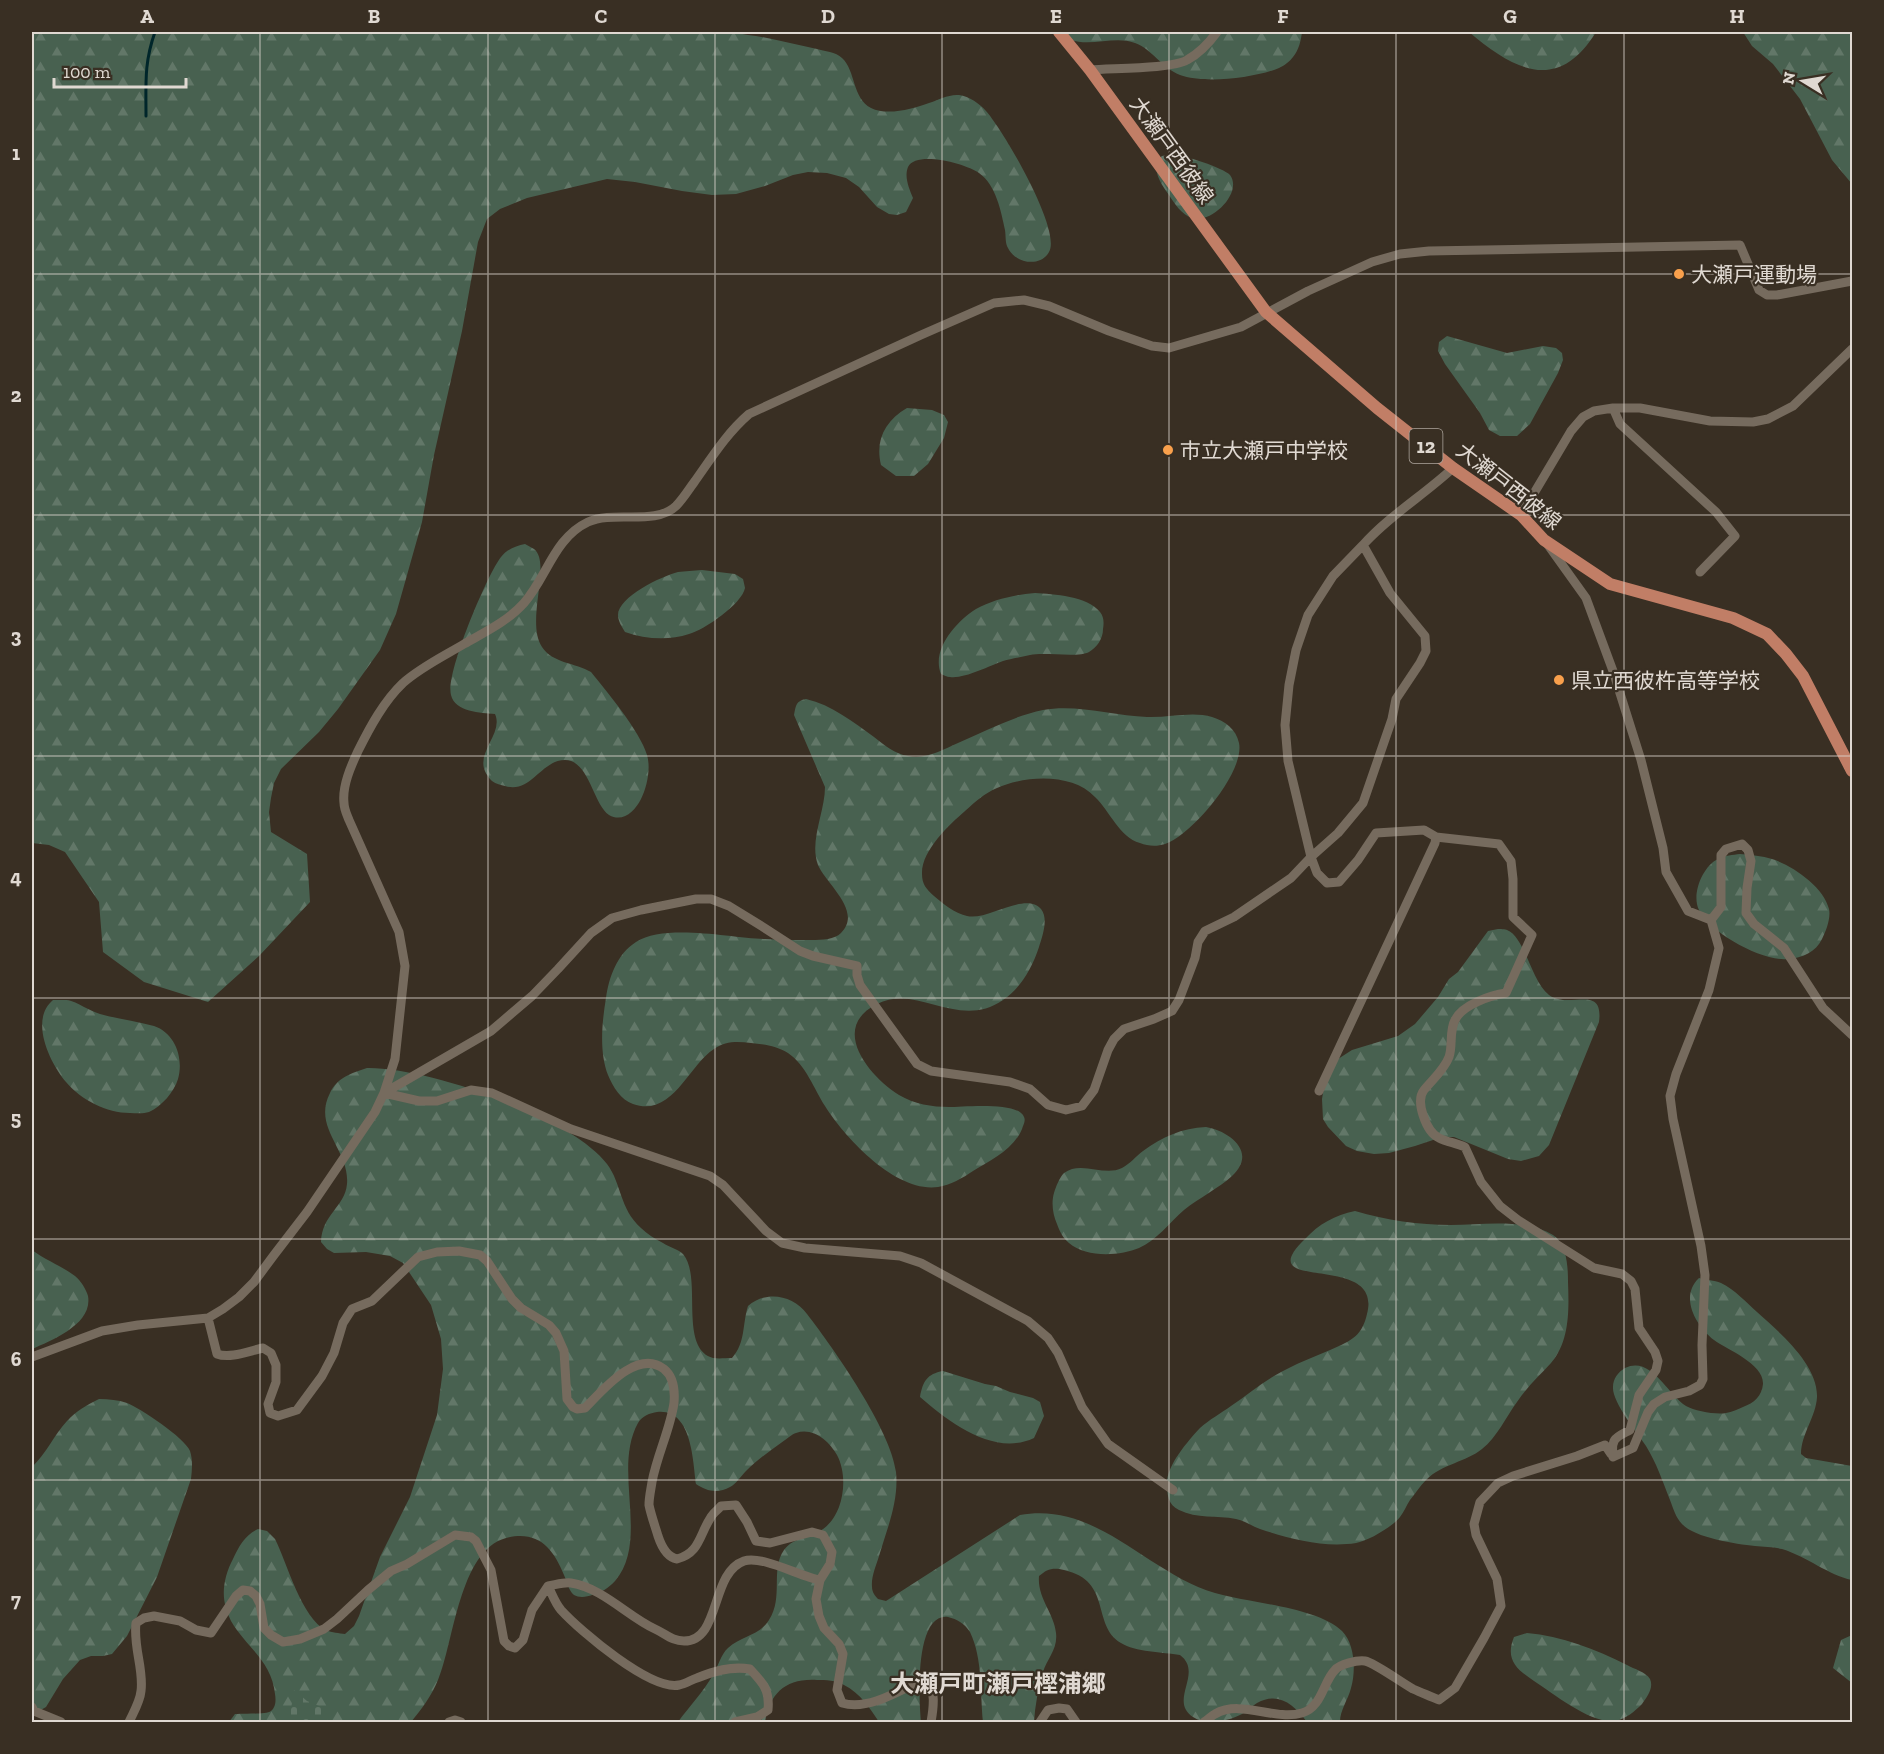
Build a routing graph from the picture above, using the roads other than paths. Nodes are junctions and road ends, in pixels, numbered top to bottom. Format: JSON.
{"nodes":[{"id":1,"x":1059,"y":32,"type":"edge"},
{"id":2,"x":1217,"y":32,"type":"edge"},
{"id":3,"x":1090,"y":70,"type":"junction"},
{"id":4,"x":1852,"y":281,"type":"edge"},
{"id":5,"x":1266,"y":312,"type":"junction"},
{"id":6,"x":1852,"y":349,"type":"edge"},
{"id":7,"x":1613,"y":408,"type":"junction"},
{"id":8,"x":1453,"y":468,"type":"junction"},
{"id":9,"x":1521,"y":514,"type":"junction"},
{"id":10,"x":1544,"y":540,"type":"junction"},
{"id":11,"x":1363,"y":545,"type":"junction"},
{"id":12,"x":1700,"y":572,"type":"dead end"},
{"id":13,"x":1852,"y":771,"type":"edge"},
{"id":14,"x":1436,"y":837,"type":"junction"},
{"id":15,"x":1311,"y":857,"type":"junction"},
{"id":16,"x":1711,"y":920,"type":"junction"},
{"id":17,"x":1852,"y":1035,"type":"edge"},
{"id":18,"x":1319,"y":1091,"type":"dead end"},
{"id":19,"x":384,"y":1093,"type":"junction"},
{"id":20,"x":208,"y":1318,"type":"junction"},
{"id":21,"x":32,"y":1357,"type":"edge"},
{"id":22,"x":1613,"y":1456,"type":"junction"},
{"id":23,"x":1173,"y":1490,"type":"dead end"},
{"id":24,"x":820,"y":1580,"type":"junction"},
{"id":25,"x":548,"y":1586,"type":"junction"},
{"id":26,"x":32,"y":1707,"type":"edge"},
{"id":27,"x":61,"y":1722,"type":"edge"},
{"id":28,"x":129,"y":1722,"type":"edge"},
{"id":29,"x":449,"y":1722,"type":"edge"},
{"id":30,"x":461,"y":1722,"type":"edge"},
{"id":31,"x":735,"y":1722,"type":"edge"},
{"id":32,"x":931,"y":1722,"type":"edge"},
{"id":33,"x":1040,"y":1722,"type":"edge"},
{"id":34,"x":1076,"y":1722,"type":"edge"},
{"id":35,"x":1204,"y":1722,"type":"edge"}],
"edges":[{"from":1,"to":3,"type":"main road","name":"大瀬戸西彼線","number":"12"},
{"from":2,"to":3,"type":"street"},
{"from":3,"to":5,"type":"main road","name":"大瀬戸西彼線","number":"12"},
{"from":4,"to":5,"type":"street"},
{"from":5,"to":8,"type":"main road","name":"大瀬戸西彼線","number":"12"},
{"from":5,"to":19,"type":"street"},
{"from":6,"to":7,"type":"street"},
{"from":7,"to":9,"type":"street"},
{"from":7,"to":12,"type":"street"},
{"from":8,"to":9,"type":"main road","name":"大瀬戸西彼線","number":"12"},
{"from":8,"to":11,"type":"street"},
{"from":9,"to":10,"type":"main road","name":"大瀬戸西彼線","number":"12"},
{"from":10,"to":13,"type":"main road","name":"大瀬戸西彼線","number":"12"},
{"from":10,"to":16,"type":"street"},
{"from":11,"to":15,"type":"street"},
{"from":11,"to":15,"type":"street"},
{"from":14,"to":15,"type":"street"},
{"from":14,"to":18,"type":"street"},
{"from":14,"to":22,"type":"street"},
{"from":15,"to":19,"type":"street"},
{"from":16,"to":17,"type":"street"},
{"from":16,"to":22,"type":"street"},
{"from":19,"to":20,"type":"street"},
{"from":19,"to":23,"type":"street"},
{"from":20,"to":21,"type":"street"},
{"from":20,"to":24,"type":"street"},
{"from":22,"to":35,"type":"street"},
{"from":24,"to":25,"type":"street"},
{"from":24,"to":32,"type":"street"},
{"from":25,"to":28,"type":"street"},
{"from":25,"to":31,"type":"street"},
{"from":26,"to":27,"type":"street"},
{"from":29,"to":30,"type":"street"},
{"from":33,"to":34,"type":"street"}]}
